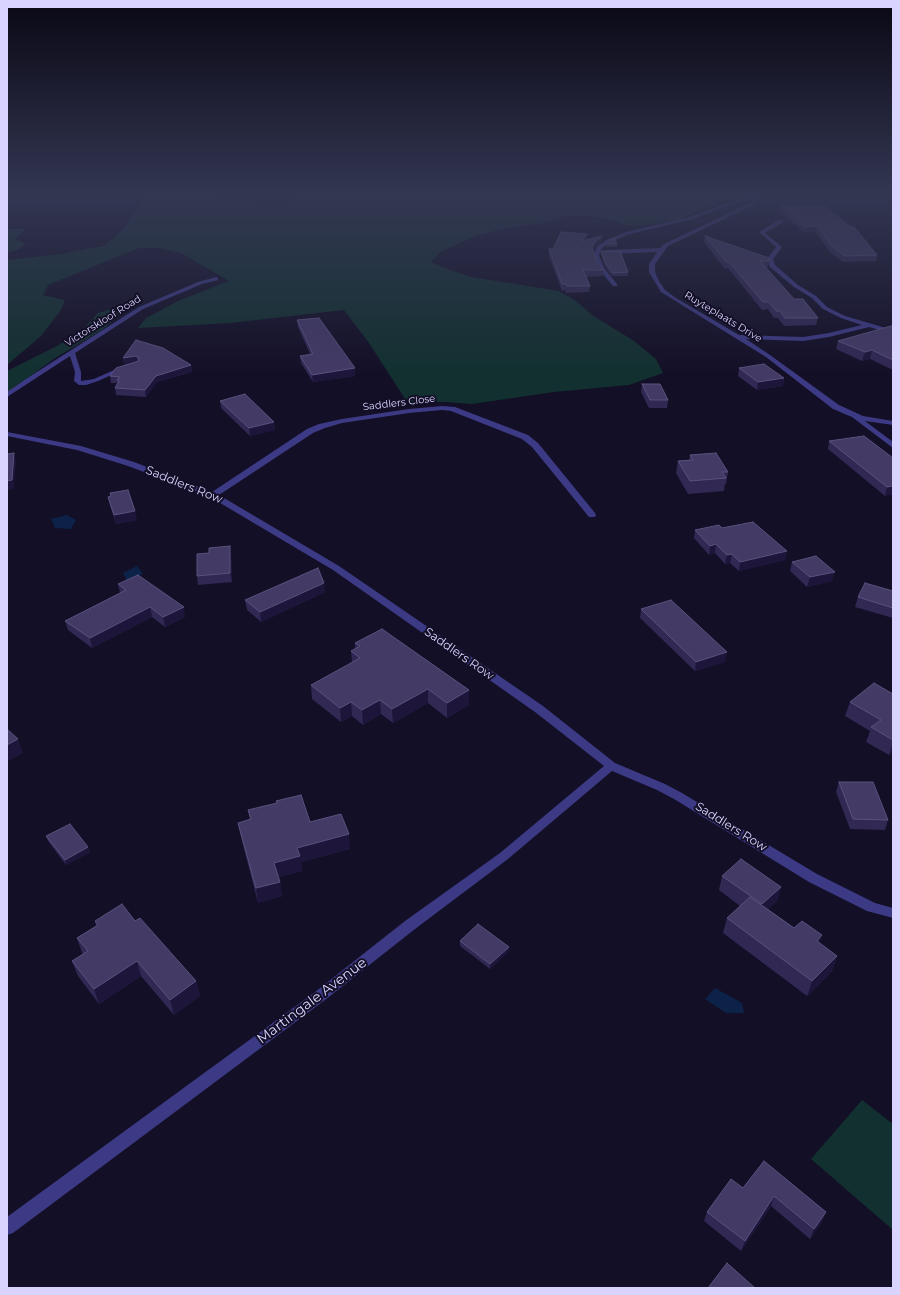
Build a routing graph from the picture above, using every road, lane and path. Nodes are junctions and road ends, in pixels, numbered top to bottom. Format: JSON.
{"nodes":[{"id":1,"x":597,"y":254,"type":"edge"},
{"id":2,"x":658,"y":254,"type":"edge"},
{"id":3,"x":773,"y":254,"type":"edge"},
{"id":4,"x":216,"y":279,"type":"dead end"},
{"id":5,"x":615,"y":285,"type":"dead end"},
{"id":6,"x":868,"y":325,"type":"junction"},
{"id":7,"x":893,"y":332,"type":"edge"},
{"id":8,"x":738,"y":337,"type":"junction"},
{"id":9,"x":72,"y":352,"type":"junction"},
{"id":10,"x":131,"y":366,"type":"edge"},
{"id":11,"x":7,"y":396,"type":"edge"},
{"id":12,"x":852,"y":415,"type":"junction"},
{"id":13,"x":893,"y":423,"type":"edge"},
{"id":14,"x":7,"y":434,"type":"edge"},
{"id":15,"x":893,"y":446,"type":"edge"},
{"id":16,"x":213,"y":495,"type":"junction"},
{"id":17,"x":592,"y":514,"type":"dead end"},
{"id":18,"x":611,"y":766,"type":"junction"},
{"id":19,"x":893,"y":913,"type":"edge"},
{"id":20,"x":7,"y":1227,"type":"edge"}],
"edges":[{"from":1,"to":5,"type":"street"},
{"from":2,"to":8,"type":"street","name":"Ruyteplaats Drive"},
{"from":3,"to":6,"type":"street"},
{"from":4,"to":9,"type":"street","name":"Victorskloof Road"},
{"from":6,"to":7,"type":"street"},
{"from":6,"to":8,"type":"street"},
{"from":8,"to":12,"type":"street","name":"Ruyteplaats Drive"},
{"from":9,"to":10,"type":"street"},
{"from":9,"to":11,"type":"street","name":"Victorskloof Road"},
{"from":12,"to":13,"type":"street","name":"Ruyteplaats Drive"},
{"from":12,"to":15,"type":"street"},
{"from":14,"to":16,"type":"street","name":"Saddlers Row"},
{"from":16,"to":17,"type":"street","name":"Saddlers Close"},
{"from":16,"to":18,"type":"street","name":"Saddlers Row"},
{"from":18,"to":19,"type":"street","name":"Saddlers Row"},
{"from":18,"to":20,"type":"street","name":"Martingale Avenue"}]}
